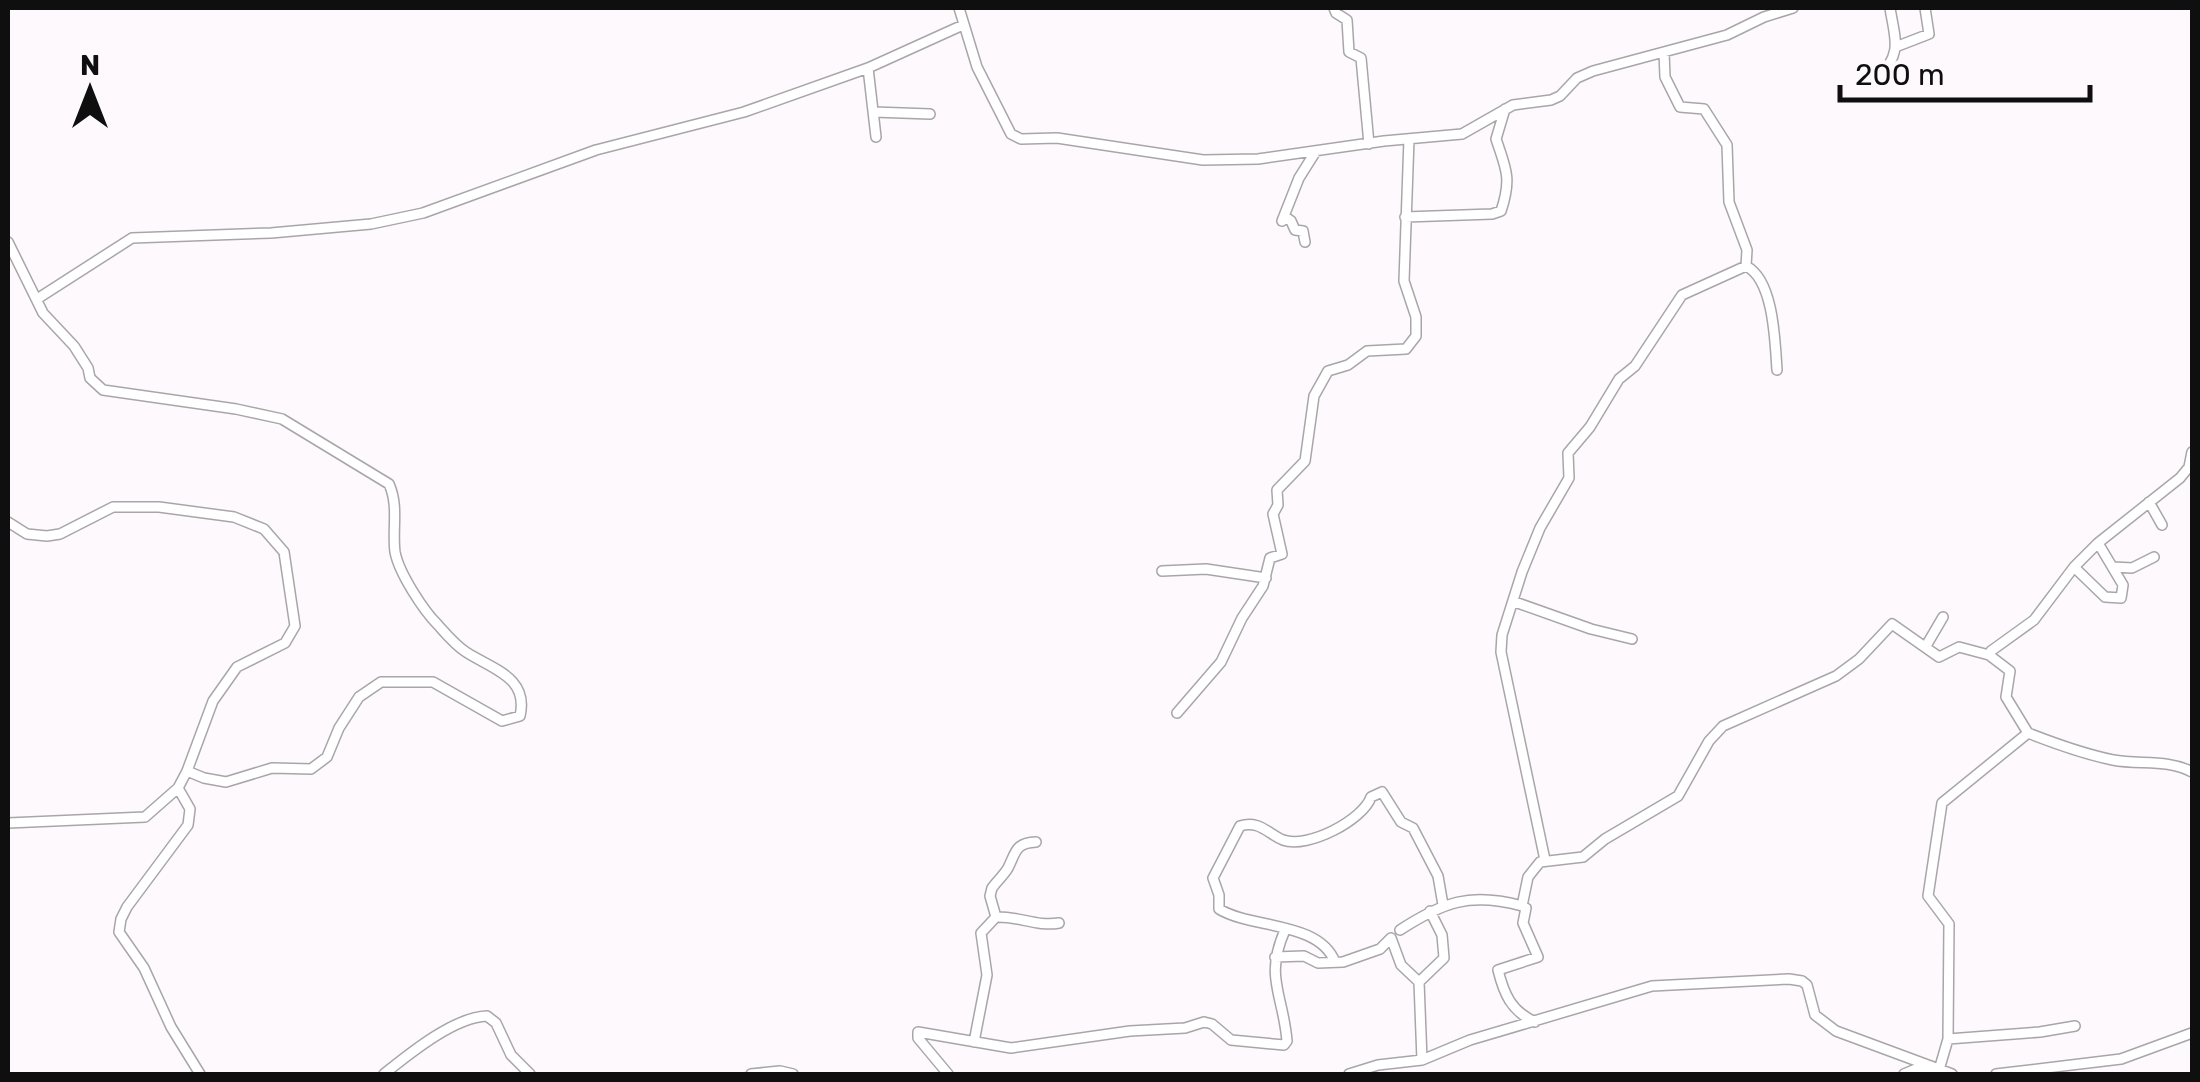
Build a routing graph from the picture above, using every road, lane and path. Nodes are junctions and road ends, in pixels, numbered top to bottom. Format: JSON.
{"nodes":[{"id":1,"x":959,"y":8,"type":"edge"},
{"id":2,"x":1334,"y":8,"type":"edge"},
{"id":3,"x":1794,"y":8,"type":"edge"},
{"id":4,"x":1890,"y":8,"type":"edge"},
{"id":5,"x":1924,"y":8,"type":"edge"},
{"id":6,"x":963,"y":25,"type":"junction"},
{"id":7,"x":1898,"y":46,"type":"junction"},
{"id":8,"x":1664,"y":52,"type":"junction"},
{"id":9,"x":868,"y":68,"type":"junction"},
{"id":10,"x":1878,"y":79,"type":"dead end"},
{"id":11,"x":1505,"y":109,"type":"junction"},
{"id":12,"x":874,"y":112,"type":"junction"},
{"id":13,"x":930,"y":114,"type":"dead end"},
{"id":14,"x":876,"y":137,"type":"dead end"},
{"id":15,"x":1408,"y":139,"type":"junction"},
{"id":16,"x":1369,"y":144,"type":"junction"},
{"id":17,"x":1316,"y":151,"type":"junction"},
{"id":18,"x":1405,"y":217,"type":"junction"},
{"id":19,"x":8,"y":242,"type":"edge"},
{"id":20,"x":1305,"y":242,"type":"dead end"},
{"id":21,"x":1746,"y":266,"type":"junction"},
{"id":22,"x":37,"y":299,"type":"junction"},
{"id":23,"x":1778,"y":370,"type":"dead end"},
{"id":24,"x":2192,"y":452,"type":"edge"},
{"id":25,"x":2149,"y":502,"type":"junction"},
{"id":26,"x":8,"y":522,"type":"edge"},
{"id":27,"x":2162,"y":526,"type":"dead end"},
{"id":28,"x":2098,"y":543,"type":"junction"},
{"id":29,"x":2154,"y":556,"type":"dead end"},
{"id":30,"x":2074,"y":567,"type":"junction"},
{"id":31,"x":2114,"y":568,"type":"junction"},
{"id":32,"x":1162,"y":571,"type":"dead end"},
{"id":33,"x":1266,"y":578,"type":"junction"},
{"id":34,"x":1515,"y":602,"type":"junction"},
{"id":35,"x":1944,"y":617,"type":"dead end"},
{"id":36,"x":1632,"y":639,"type":"dead end"},
{"id":37,"x":1926,"y":646,"type":"junction"},
{"id":38,"x":1990,"y":655,"type":"junction"},
{"id":39,"x":1177,"y":712,"type":"dead end"},
{"id":40,"x":2028,"y":733,"type":"junction"},
{"id":41,"x":187,"y":771,"type":"junction"},
{"id":42,"x":2192,"y":772,"type":"edge"},
{"id":43,"x":178,"y":788,"type":"junction"},
{"id":44,"x":8,"y":823,"type":"edge"},
{"id":45,"x":1036,"y":842,"type":"dead end"},
{"id":46,"x":1544,"y":860,"type":"junction"},
{"id":47,"x":1443,"y":905,"type":"junction"},
{"id":48,"x":1522,"y":906,"type":"junction"},
{"id":49,"x":1430,"y":911,"type":"junction"},
{"id":50,"x":996,"y":917,"type":"junction"},
{"id":51,"x":1059,"y":923,"type":"dead end"},
{"id":52,"x":1285,"y":930,"type":"junction"},
{"id":53,"x":1400,"y":930,"type":"dead end"},
{"id":54,"x":1275,"y":957,"type":"junction"},
{"id":55,"x":1335,"y":962,"type":"junction"},
{"id":56,"x":1419,"y":982,"type":"junction"},
{"id":57,"x":1536,"y":1022,"type":"junction"},
{"id":58,"x":2075,"y":1026,"type":"dead end"},
{"id":59,"x":2192,"y":1033,"type":"edge"},
{"id":60,"x":1948,"y":1038,"type":"junction"},
{"id":61,"x":974,"y":1042,"type":"junction"},
{"id":62,"x":1422,"y":1060,"type":"junction"},
{"id":63,"x":1940,"y":1070,"type":"junction"},
{"id":64,"x":200,"y":1074,"type":"edge"},
{"id":65,"x":384,"y":1074,"type":"edge"},
{"id":66,"x":530,"y":1074,"type":"edge"},
{"id":67,"x":752,"y":1074,"type":"edge"},
{"id":68,"x":793,"y":1074,"type":"edge"},
{"id":69,"x":948,"y":1074,"type":"edge"},
{"id":70,"x":1348,"y":1074,"type":"edge"},
{"id":71,"x":1904,"y":1074,"type":"edge"},
{"id":72,"x":1952,"y":1074,"type":"edge"},
{"id":73,"x":1996,"y":1074,"type":"edge"}],
"edges":[{"from":1,"to":6,"type":"street"},
{"from":2,"to":16,"type":"street"},
{"from":3,"to":8,"type":"street"},
{"from":4,"to":7,"type":"street"},
{"from":5,"to":7,"type":"street"},
{"from":6,"to":9,"type":"street"},
{"from":6,"to":17,"type":"street"},
{"from":7,"to":10,"type":"street"},
{"from":8,"to":11,"type":"street"},
{"from":8,"to":21,"type":"street"},
{"from":9,"to":12,"type":"street"},
{"from":9,"to":22,"type":"street"},
{"from":11,"to":15,"type":"street"},
{"from":11,"to":18,"type":"street"},
{"from":12,"to":13,"type":"street"},
{"from":12,"to":14,"type":"street"},
{"from":15,"to":16,"type":"street"},
{"from":15,"to":18,"type":"street"},
{"from":16,"to":17,"type":"street"},
{"from":17,"to":20,"type":"street"},
{"from":18,"to":33,"type":"street"},
{"from":19,"to":22,"type":"street"},
{"from":21,"to":23,"type":"street"},
{"from":21,"to":34,"type":"street"},
{"from":22,"to":41,"type":"street"},
{"from":24,"to":25,"type":"street"},
{"from":25,"to":27,"type":"street"},
{"from":25,"to":28,"type":"street"},
{"from":26,"to":41,"type":"street"},
{"from":28,"to":30,"type":"street"},
{"from":28,"to":31,"type":"street"},
{"from":29,"to":31,"type":"street"},
{"from":30,"to":31,"type":"street"},
{"from":30,"to":38,"type":"street"},
{"from":32,"to":33,"type":"street"},
{"from":33,"to":39,"type":"street"},
{"from":34,"to":36,"type":"street"},
{"from":34,"to":46,"type":"street"},
{"from":35,"to":37,"type":"street"},
{"from":37,"to":38,"type":"street"},
{"from":37,"to":46,"type":"street"},
{"from":38,"to":40,"type":"street"},
{"from":40,"to":42,"type":"street"},
{"from":40,"to":60,"type":"street"},
{"from":41,"to":43,"type":"street"},
{"from":43,"to":44,"type":"street"},
{"from":43,"to":64,"type":"street"},
{"from":45,"to":50,"type":"street"},
{"from":46,"to":48,"type":"street"},
{"from":47,"to":48,"type":"street"},
{"from":47,"to":49,"type":"street"},
{"from":47,"to":52,"type":"street"},
{"from":48,"to":57,"type":"street"},
{"from":49,"to":53,"type":"street"},
{"from":49,"to":56,"type":"street"},
{"from":50,"to":51,"type":"street"},
{"from":50,"to":61,"type":"street"},
{"from":52,"to":54,"type":"street"},
{"from":52,"to":55,"type":"street"},
{"from":54,"to":55,"type":"street"},
{"from":54,"to":61,"type":"street"},
{"from":55,"to":56,"type":"street"},
{"from":56,"to":62,"type":"street"},
{"from":57,"to":62,"type":"street"},
{"from":57,"to":63,"type":"street"},
{"from":58,"to":60,"type":"street"},
{"from":59,"to":73,"type":"street"},
{"from":60,"to":63,"type":"street"},
{"from":61,"to":69,"type":"street"},
{"from":62,"to":70,"type":"street"},
{"from":63,"to":71,"type":"street"},
{"from":63,"to":72,"type":"street"},
{"from":65,"to":66,"type":"street"},
{"from":67,"to":68,"type":"street"}]}
